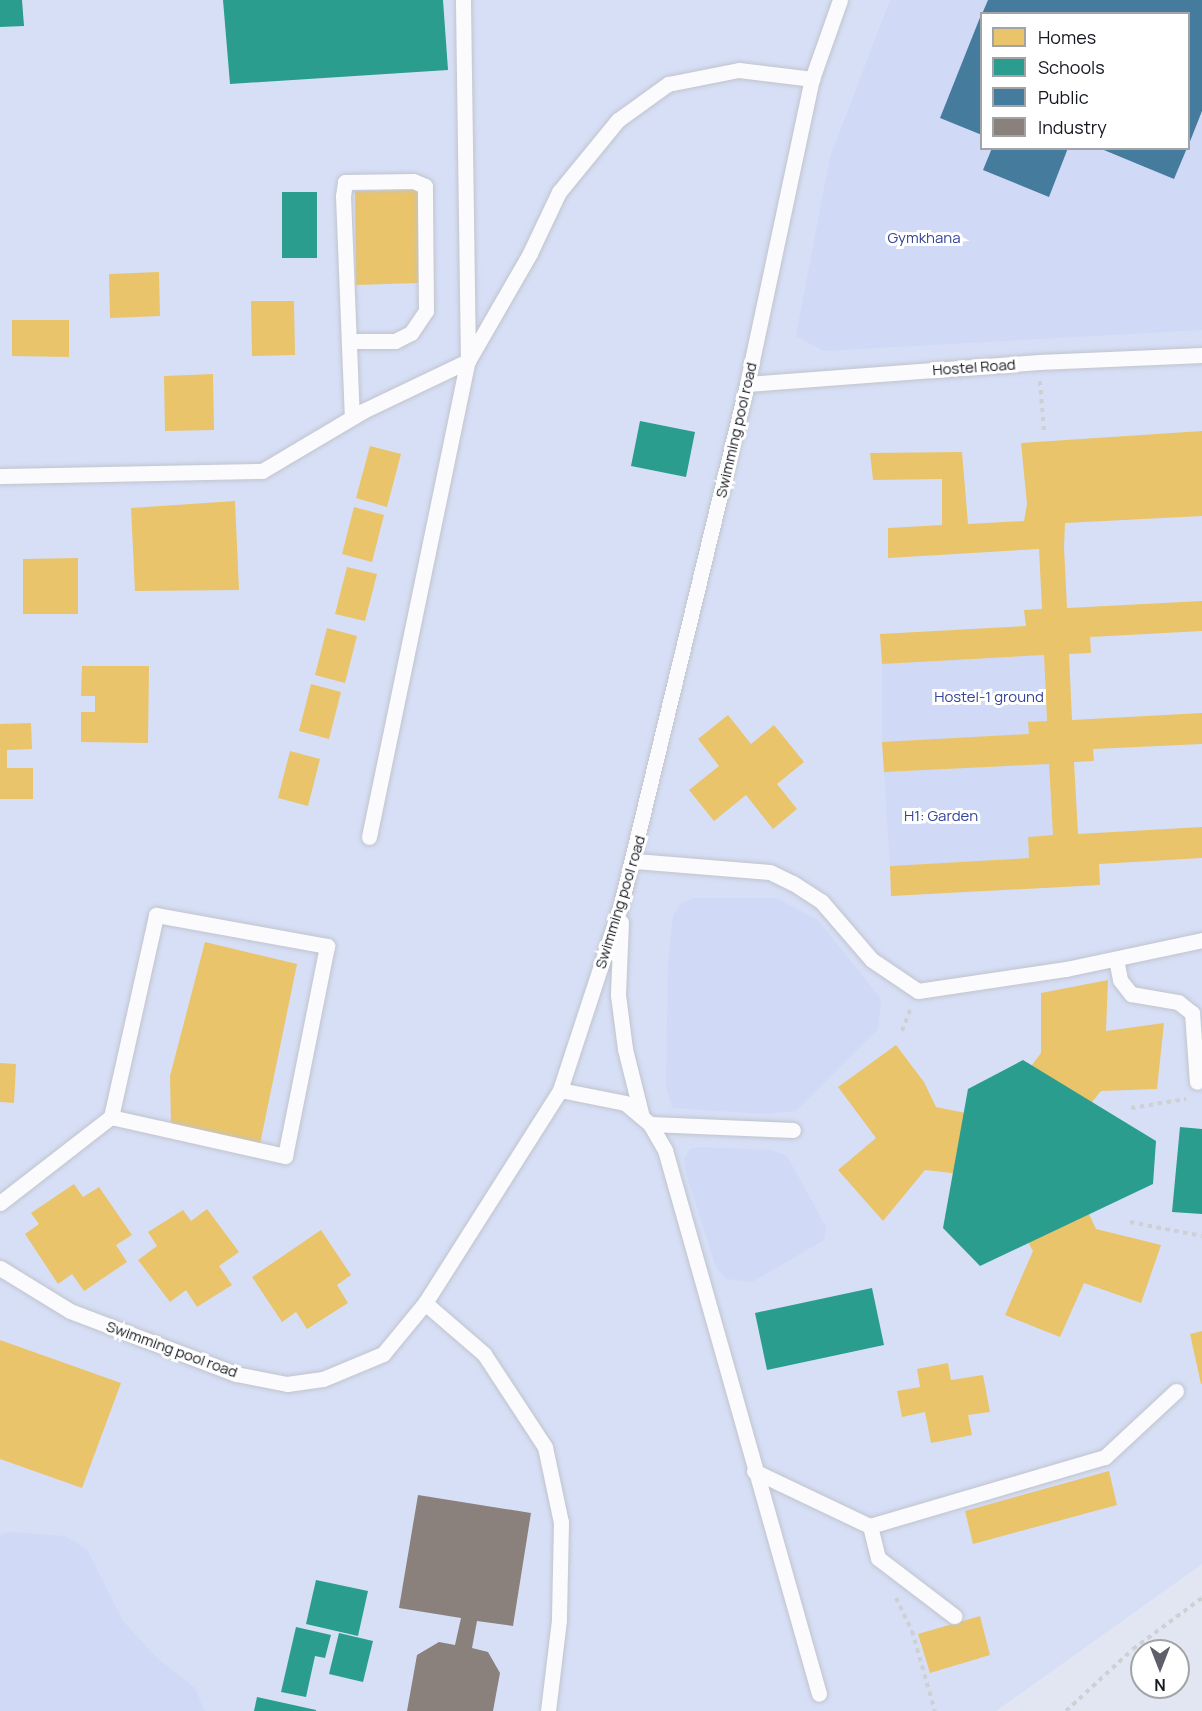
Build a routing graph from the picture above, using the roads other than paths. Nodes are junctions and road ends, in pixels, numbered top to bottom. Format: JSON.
{"nodes":[{"id":1,"x":463,"y":0,"type":"edge"},
{"id":2,"x":840,"y":0,"type":"edge"},
{"id":3,"x":812,"y":79,"type":"junction"},
{"id":4,"x":349,"y":342,"type":"junction"},
{"id":5,"x":1202,"y":356,"type":"edge"},
{"id":6,"x":468,"y":361,"type":"junction"},
{"id":7,"x":747,"y":384,"type":"junction"},
{"id":8,"x":352,"y":417,"type":"junction"},
{"id":9,"x":0,"y":476,"type":"edge"},
{"id":10,"x":369,"y":837,"type":"dead end"},
{"id":11,"x":635,"y":861,"type":"junction"},
{"id":12,"x":621,"y":904,"type":"junction"},
{"id":13,"x":1202,"y":940,"type":"edge"},
{"id":14,"x":1116,"y":959,"type":"junction"},
{"id":15,"x":1197,"y":1082,"type":"dead end"},
{"id":16,"x":560,"y":1090,"type":"junction"},
{"id":17,"x":111,"y":1117,"type":"junction"},
{"id":18,"x":646,"y":1121,"type":"junction"},
{"id":19,"x":793,"y":1130,"type":"dead end"},
{"id":20,"x":0,"y":1203,"type":"edge"},
{"id":21,"x":0,"y":1268,"type":"edge"},
{"id":22,"x":425,"y":1303,"type":"junction"},
{"id":23,"x":1176,"y":1391,"type":"dead end"},
{"id":24,"x":754,"y":1471,"type":"junction"},
{"id":25,"x":870,"y":1526,"type":"junction"},
{"id":26,"x":954,"y":1616,"type":"dead end"},
{"id":27,"x":819,"y":1694,"type":"dead end"},
{"id":28,"x":548,"y":1711,"type":"edge"}],
"edges":[{"from":1,"to":6,"type":"lane"},
{"from":2,"to":3,"type":"lane","name":"Swimming pool road"},
{"from":3,"to":6,"type":"lane"},
{"from":3,"to":7,"type":"lane","name":"Swimming pool road"},
{"from":4,"to":4,"type":"lane"},
{"from":4,"to":8,"type":"lane"},
{"from":5,"to":7,"type":"lane","name":"Hostel Road"},
{"from":6,"to":8,"type":"lane"},
{"from":6,"to":10,"type":"lane"},
{"from":7,"to":11,"type":"lane","name":"Swimming pool road"},
{"from":8,"to":9,"type":"lane"},
{"from":11,"to":12,"type":"lane","name":"Swimming pool road"},
{"from":11,"to":14,"type":"lane"},
{"from":12,"to":16,"type":"lane","name":"Swimming pool road"},
{"from":12,"to":18,"type":"lane"},
{"from":13,"to":14,"type":"lane"},
{"from":14,"to":15,"type":"lane"},
{"from":16,"to":18,"type":"lane"},
{"from":16,"to":22,"type":"lane","name":"Swimming pool road"},
{"from":17,"to":17,"type":"lane"},
{"from":17,"to":20,"type":"lane"},
{"from":18,"to":19,"type":"lane"},
{"from":18,"to":24,"type":"lane"},
{"from":21,"to":22,"type":"lane","name":"Swimming pool road"},
{"from":22,"to":28,"type":"lane"},
{"from":23,"to":25,"type":"lane"},
{"from":24,"to":25,"type":"lane"},
{"from":24,"to":27,"type":"lane"},
{"from":25,"to":26,"type":"lane"}]}
